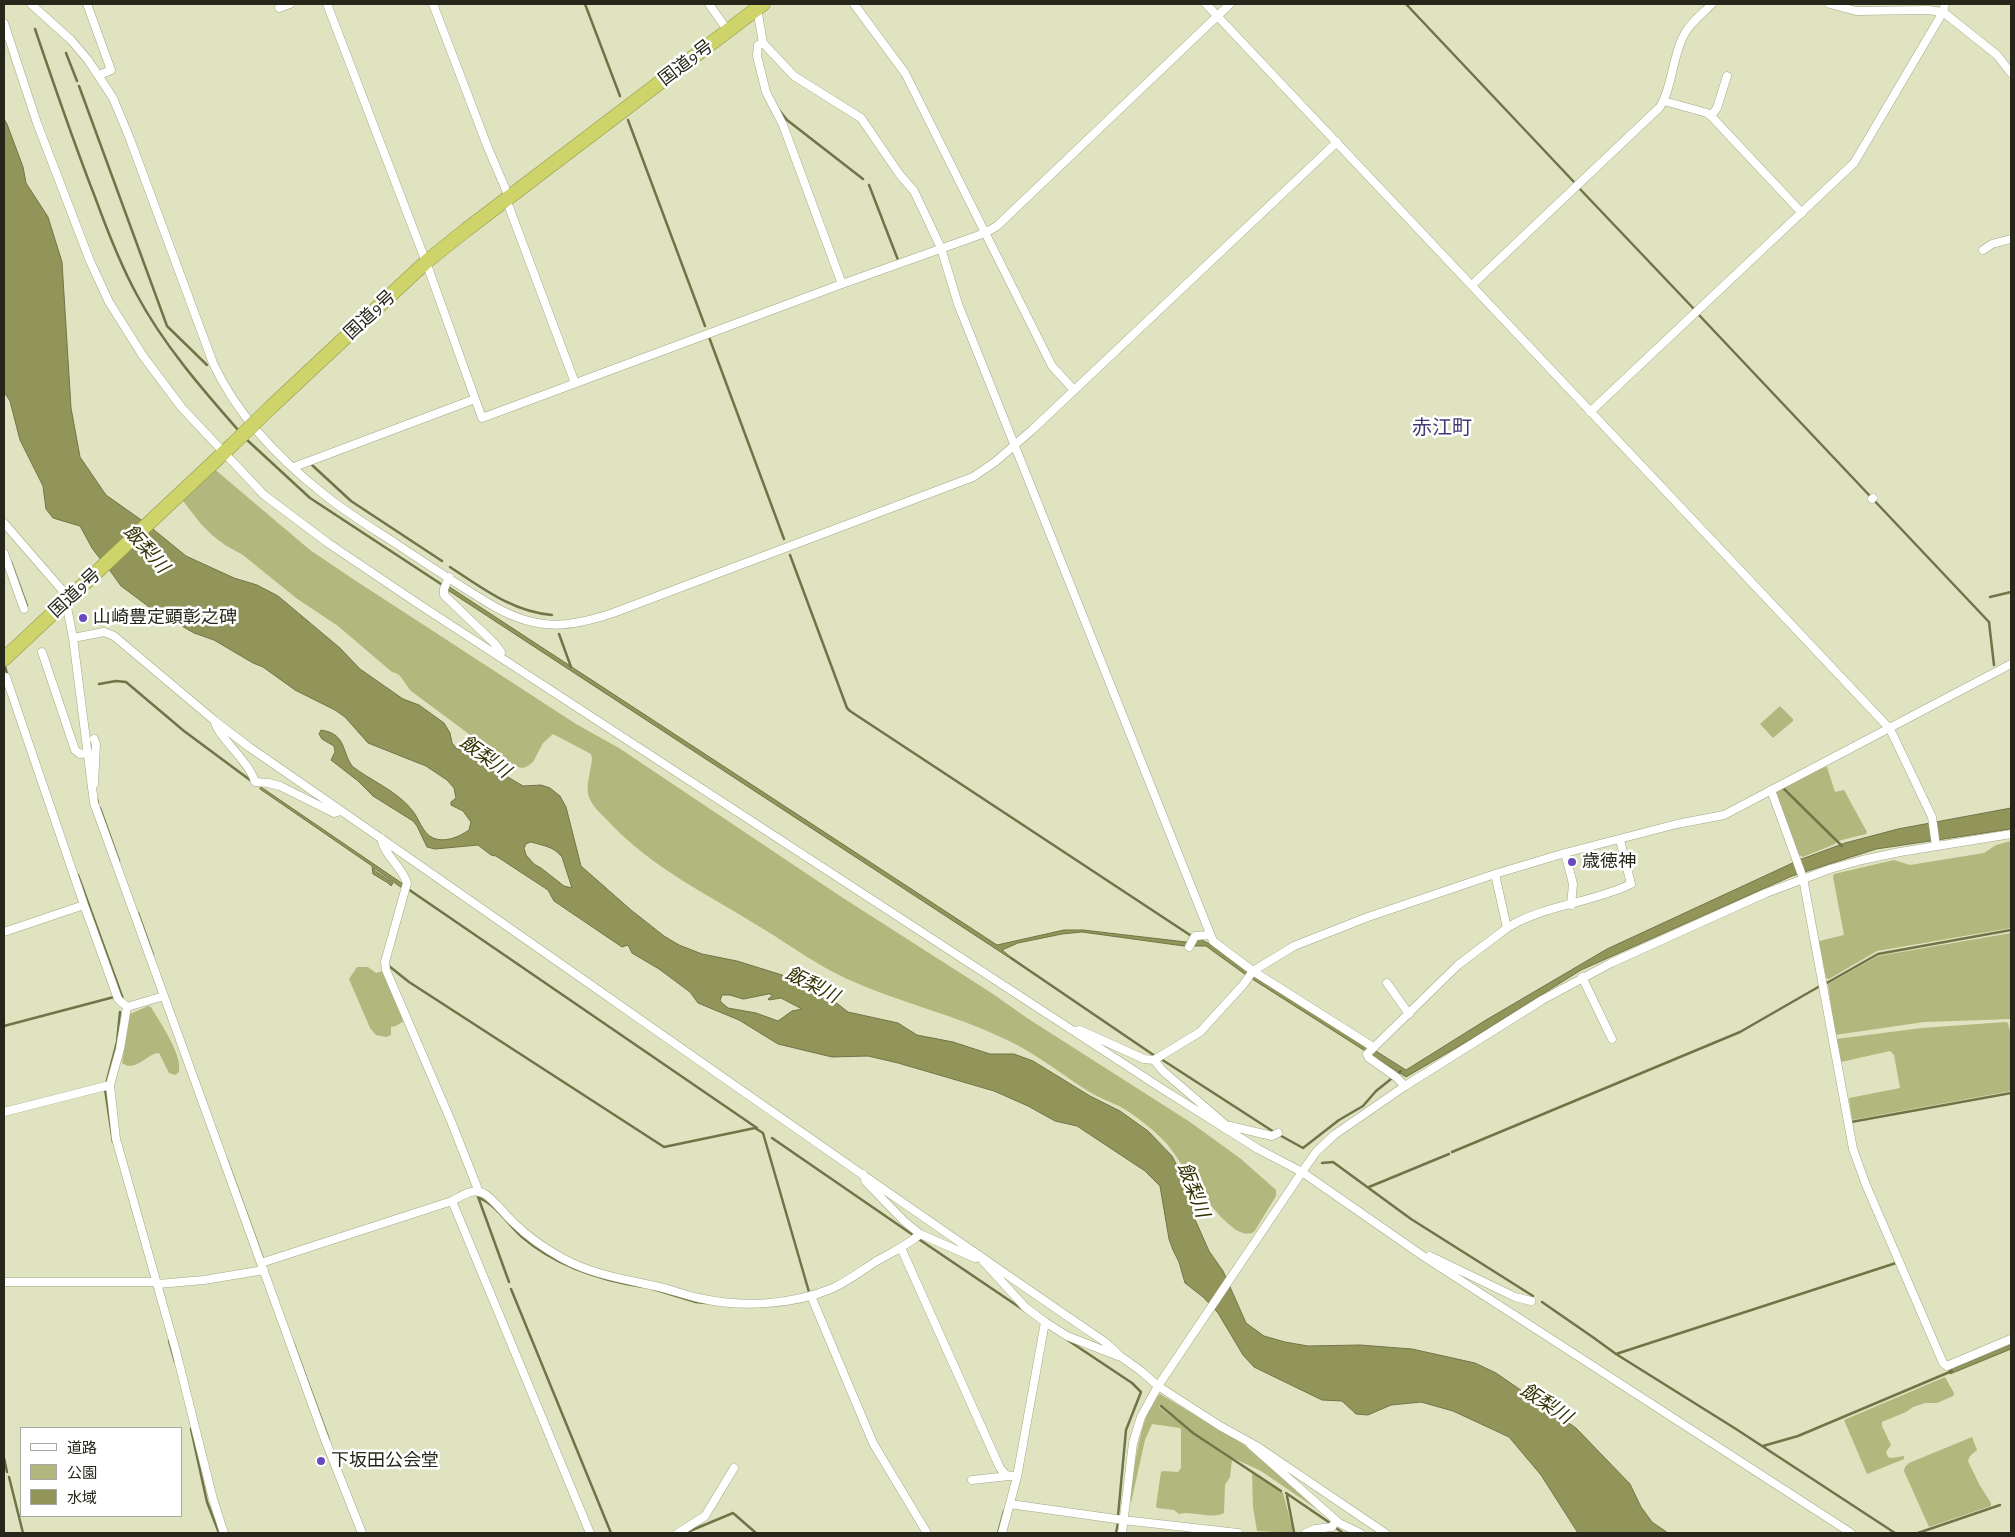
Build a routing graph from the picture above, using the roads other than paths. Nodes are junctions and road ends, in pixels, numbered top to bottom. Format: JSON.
{"nodes":[{"id":1,"x":31,"y":4,"type":"edge"},
{"id":2,"x":87,"y":4,"type":"edge"},
{"id":3,"x":290,"y":4,"type":"edge"},
{"id":4,"x":327,"y":4,"type":"edge"},
{"id":5,"x":433,"y":4,"type":"edge"},
{"id":6,"x":709,"y":4,"type":"edge"},
{"id":7,"x":854,"y":4,"type":"edge"},
{"id":8,"x":1206,"y":4,"type":"edge"},
{"id":9,"x":1230,"y":4,"type":"edge"},
{"id":10,"x":1712,"y":4,"type":"edge"},
{"id":11,"x":1830,"y":4,"type":"edge"},
{"id":12,"x":759,"y":5,"type":"edge"},
{"id":13,"x":279,"y":8,"type":"dead end"},
{"id":14,"x":1944,"y":8,"type":"edge"},
{"id":15,"x":1217,"y":16,"type":"junction"},
{"id":16,"x":4,"y":23,"type":"edge"},
{"id":17,"x":728,"y":31,"type":"junction"},
{"id":18,"x":763,"y":43,"type":"junction"},
{"id":19,"x":2011,"y":71,"type":"edge"},
{"id":20,"x":99,"y":75,"type":"junction"},
{"id":21,"x":1727,"y":76,"type":"dead end"},
{"id":22,"x":1664,"y":101,"type":"junction"},
{"id":23,"x":1711,"y":116,"type":"junction"},
{"id":24,"x":1337,"y":142,"type":"junction"},
{"id":25,"x":507,"y":198,"type":"junction"},
{"id":26,"x":1802,"y":213,"type":"junction"},
{"id":27,"x":986,"y":233,"type":"junction"},
{"id":28,"x":2011,"y":239,"type":"edge"},
{"id":29,"x":941,"y":248,"type":"junction"},
{"id":30,"x":1983,"y":250,"type":"dead end"},
{"id":31,"x":426,"y":262,"type":"junction"},
{"id":32,"x":842,"y":284,"type":"junction"},
{"id":33,"x":1472,"y":285,"type":"junction"},
{"id":34,"x":575,"y":383,"type":"junction"},
{"id":35,"x":1074,"y":390,"type":"junction"},
{"id":36,"x":474,"y":399,"type":"junction"},
{"id":37,"x":1590,"y":412,"type":"junction"},
{"id":38,"x":1015,"y":444,"type":"junction"},
{"id":39,"x":225,"y":451,"type":"junction"},
{"id":40,"x":294,"y":467,"type":"junction"},
{"id":41,"x":4,"y":523,"type":"edge"},
{"id":42,"x":4,"y":553,"type":"edge"},
{"id":43,"x":449,"y":577,"type":"junction"},
{"id":44,"x":69,"y":598,"type":"junction"},
{"id":45,"x":24,"y":609,"type":"dead end"},
{"id":46,"x":72,"y":638,"type":"junction"},
{"id":47,"x":42,"y":652,"type":"dead end"},
{"id":48,"x":500,"y":656,"type":"junction"},
{"id":49,"x":4,"y":658,"type":"edge"},
{"id":50,"x":2011,"y":664,"type":"edge"},
{"id":51,"x":6,"y":677,"type":"dead end"},
{"id":52,"x":215,"y":721,"type":"junction"},
{"id":53,"x":1890,"y":729,"type":"junction"},
{"id":54,"x":94,"y":739,"type":"dead end"},
{"id":55,"x":87,"y":753,"type":"junction"},
{"id":56,"x":1771,"y":790,"type":"junction"},
{"id":57,"x":93,"y":794,"type":"junction"},
{"id":58,"x":341,"y":812,"type":"junction"},
{"id":59,"x":2011,"y":834,"type":"edge"},
{"id":60,"x":381,"y":838,"type":"junction"},
{"id":61,"x":1620,"y":840,"type":"junction"},
{"id":62,"x":1936,"y":844,"type":"junction"},
{"id":63,"x":1565,"y":853,"type":"junction"},
{"id":64,"x":1495,"y":874,"type":"junction"},
{"id":65,"x":1802,"y":876,"type":"junction"},
{"id":66,"x":84,"y":904,"type":"junction"},
{"id":67,"x":1571,"y":905,"type":"junction"},
{"id":68,"x":1507,"y":928,"type":"junction"},
{"id":69,"x":4,"y":932,"type":"edge"},
{"id":70,"x":1210,"y":934,"type":"junction"},
{"id":71,"x":1192,"y":941,"type":"dead end"},
{"id":72,"x":1251,"y":974,"type":"junction"},
{"id":73,"x":1582,"y":978,"type":"junction"},
{"id":74,"x":1387,"y":983,"type":"dead end"},
{"id":75,"x":164,"y":996,"type":"junction"},
{"id":76,"x":127,"y":1007,"type":"junction"},
{"id":77,"x":1410,"y":1014,"type":"junction"},
{"id":78,"x":1075,"y":1032,"type":"junction"},
{"id":79,"x":1612,"y":1039,"type":"dead end"},
{"id":80,"x":1371,"y":1050,"type":"junction"},
{"id":81,"x":1154,"y":1060,"type":"junction"},
{"id":82,"x":110,"y":1085,"type":"junction"},
{"id":83,"x":1405,"y":1086,"type":"junction"},
{"id":84,"x":4,"y":1112,"type":"edge"},
{"id":85,"x":1226,"y":1127,"type":"junction"},
{"id":86,"x":1276,"y":1134,"type":"dead end"},
{"id":87,"x":862,"y":1173,"type":"junction"},
{"id":88,"x":1300,"y":1174,"type":"junction"},
{"id":89,"x":479,"y":1192,"type":"junction"},
{"id":90,"x":452,"y":1201,"type":"junction"},
{"id":91,"x":920,"y":1234,"type":"junction"},
{"id":92,"x":901,"y":1248,"type":"junction"},
{"id":93,"x":1423,"y":1256,"type":"junction"},
{"id":94,"x":981,"y":1257,"type":"junction"},
{"id":95,"x":263,"y":1267,"type":"junction"},
{"id":96,"x":4,"y":1282,"type":"edge"},
{"id":97,"x":157,"y":1283,"type":"junction"},
{"id":98,"x":811,"y":1296,"type":"junction"},
{"id":99,"x":1531,"y":1301,"type":"dead end"},
{"id":100,"x":1045,"y":1322,"type":"junction"},
{"id":101,"x":2011,"y":1339,"type":"edge"},
{"id":102,"x":1120,"y":1356,"type":"junction"},
{"id":103,"x":1158,"y":1386,"type":"junction"},
{"id":104,"x":1246,"y":1440,"type":"junction"},
{"id":105,"x":734,"y":1468,"type":"dead end"},
{"id":106,"x":1013,"y":1477,"type":"junction"},
{"id":107,"x":972,"y":1480,"type":"dead end"},
{"id":108,"x":1010,"y":1504,"type":"junction"},
{"id":109,"x":1123,"y":1520,"type":"junction"},
{"id":110,"x":1333,"y":1527,"type":"edge"},
{"id":111,"x":1177,"y":1530,"type":"edge"},
{"id":112,"x":224,"y":1533,"type":"edge"},
{"id":113,"x":362,"y":1533,"type":"edge"},
{"id":114,"x":590,"y":1533,"type":"edge"},
{"id":115,"x":678,"y":1533,"type":"edge"},
{"id":116,"x":927,"y":1533,"type":"edge"},
{"id":117,"x":1002,"y":1533,"type":"edge"},
{"id":118,"x":1122,"y":1533,"type":"edge"},
{"id":119,"x":1238,"y":1533,"type":"edge"},
{"id":120,"x":1306,"y":1533,"type":"edge"},
{"id":121,"x":1360,"y":1533,"type":"edge"},
{"id":122,"x":1385,"y":1533,"type":"edge"},
{"id":123,"x":1851,"y":1533,"type":"edge"}],
"edges":[{"from":1,"to":20,"type":"street"},
{"from":2,"to":20,"type":"street"},
{"from":3,"to":13,"type":"street"},
{"from":4,"to":31,"type":"street"},
{"from":5,"to":25,"type":"street"},
{"from":6,"to":17,"type":"street"},
{"from":7,"to":27,"type":"street"},
{"from":8,"to":15,"type":"street"},
{"from":9,"to":15,"type":"street"},
{"from":10,"to":22,"type":"street"},
{"from":11,"to":14,"type":"street"},
{"from":12,"to":17,"type":"highway","name":"国道9号"},
{"from":12,"to":18,"type":"street"},
{"from":14,"to":19,"type":"street"},
{"from":14,"to":26,"type":"street"},
{"from":15,"to":24,"type":"street"},
{"from":15,"to":27,"type":"street"},
{"from":16,"to":39,"type":"street"},
{"from":17,"to":25,"type":"highway","name":"国道9号"},
{"from":18,"to":29,"type":"street"},
{"from":18,"to":32,"type":"street"},
{"from":20,"to":40,"type":"street"},
{"from":21,"to":23,"type":"street"},
{"from":22,"to":23,"type":"street"},
{"from":22,"to":33,"type":"street"},
{"from":23,"to":26,"type":"street"},
{"from":24,"to":33,"type":"street"},
{"from":24,"to":35,"type":"street"},
{"from":25,"to":31,"type":"highway","name":"国道9号"},
{"from":25,"to":34,"type":"street"},
{"from":26,"to":37,"type":"street"},
{"from":27,"to":29,"type":"street"},
{"from":27,"to":35,"type":"street"},
{"from":28,"to":30,"type":"street"},
{"from":29,"to":32,"type":"street"},
{"from":29,"to":38,"type":"street"},
{"from":31,"to":36,"type":"street"},
{"from":31,"to":39,"type":"highway","name":"国道9号","bridge":true},
{"from":32,"to":34,"type":"street"},
{"from":33,"to":37,"type":"street"},
{"from":34,"to":36,"type":"street"},
{"from":35,"to":38,"type":"street"},
{"from":36,"to":40,"type":"street"},
{"from":37,"to":53,"type":"street"},
{"from":38,"to":43,"type":"street"},
{"from":38,"to":70,"type":"street"},
{"from":39,"to":44,"type":"highway","name":"国道9号"},
{"from":39,"to":48,"type":"street"},
{"from":40,"to":43,"type":"street"},
{"from":41,"to":44,"type":"street"},
{"from":42,"to":45,"type":"street"},
{"from":43,"to":48,"type":"street"},
{"from":44,"to":46,"type":"street"},
{"from":44,"to":49,"type":"highway","name":"国道9号"},
{"from":46,"to":52,"type":"street"},
{"from":46,"to":55,"type":"street"},
{"from":47,"to":55,"type":"street"},
{"from":48,"to":78,"type":"street"},
{"from":50,"to":53,"type":"street"},
{"from":51,"to":66,"type":"street"},
{"from":52,"to":58,"type":"street"},
{"from":52,"to":58,"type":"street"},
{"from":53,"to":56,"type":"street"},
{"from":53,"to":62,"type":"street"},
{"from":54,"to":57,"type":"street"},
{"from":55,"to":57,"type":"street"},
{"from":56,"to":61,"type":"street"},
{"from":56,"to":65,"type":"street"},
{"from":57,"to":75,"type":"street"},
{"from":58,"to":60,"type":"street"},
{"from":59,"to":62,"type":"street"},
{"from":60,"to":87,"type":"street"},
{"from":60,"to":89,"type":"street"},
{"from":61,"to":63,"type":"street"},
{"from":61,"to":67,"type":"street"},
{"from":62,"to":65,"type":"street"},
{"from":63,"to":64,"type":"street"},
{"from":63,"to":67,"type":"street"},
{"from":64,"to":68,"type":"street"},
{"from":64,"to":72,"type":"street"},
{"from":65,"to":73,"type":"street"},
{"from":65,"to":101,"type":"street"},
{"from":66,"to":69,"type":"street"},
{"from":66,"to":76,"type":"street"},
{"from":67,"to":68,"type":"street"},
{"from":68,"to":77,"type":"street"},
{"from":70,"to":71,"type":"street"},
{"from":70,"to":72,"type":"street"},
{"from":72,"to":80,"type":"street"},
{"from":72,"to":81,"type":"street"},
{"from":73,"to":79,"type":"street"},
{"from":73,"to":83,"type":"street"},
{"from":74,"to":77,"type":"street"},
{"from":75,"to":76,"type":"street"},
{"from":75,"to":95,"type":"street"},
{"from":76,"to":82,"type":"street"},
{"from":77,"to":80,"type":"street"},
{"from":78,"to":81,"type":"street"},
{"from":78,"to":85,"type":"street"},
{"from":80,"to":83,"type":"street"},
{"from":81,"to":85,"type":"street"},
{"from":82,"to":84,"type":"street"},
{"from":82,"to":97,"type":"street"},
{"from":83,"to":88,"type":"street"},
{"from":85,"to":86,"type":"street"},
{"from":85,"to":88,"type":"street"},
{"from":87,"to":91,"type":"street"},
{"from":87,"to":94,"type":"street"},
{"from":88,"to":93,"type":"street"},
{"from":88,"to":103,"type":"street"},
{"from":89,"to":90,"type":"street"},
{"from":89,"to":98,"type":"street"},
{"from":90,"to":95,"type":"street"},
{"from":90,"to":114,"type":"street"},
{"from":91,"to":92,"type":"street"},
{"from":91,"to":94,"type":"street"},
{"from":92,"to":98,"type":"street"},
{"from":92,"to":106,"type":"street"},
{"from":93,"to":99,"type":"street"},
{"from":93,"to":123,"type":"street"},
{"from":94,"to":100,"type":"street"},
{"from":94,"to":102,"type":"street"},
{"from":95,"to":97,"type":"street"},
{"from":95,"to":113,"type":"street"},
{"from":96,"to":97,"type":"street"},
{"from":97,"to":112,"type":"street"},
{"from":98,"to":116,"type":"street"},
{"from":100,"to":102,"type":"street"},
{"from":100,"to":106,"type":"street"},
{"from":102,"to":103,"type":"street"},
{"from":103,"to":104,"type":"street"},
{"from":103,"to":109,"type":"street"},
{"from":104,"to":110,"type":"street"},
{"from":104,"to":122,"type":"street"},
{"from":105,"to":115,"type":"street"},
{"from":106,"to":107,"type":"street"},
{"from":106,"to":108,"type":"street"},
{"from":108,"to":109,"type":"street"},
{"from":108,"to":117,"type":"street"},
{"from":109,"to":111,"type":"street"},
{"from":109,"to":118,"type":"street"},
{"from":110,"to":120,"type":"street"},
{"from":110,"to":121,"type":"street"},
{"from":111,"to":119,"type":"street"}]}
